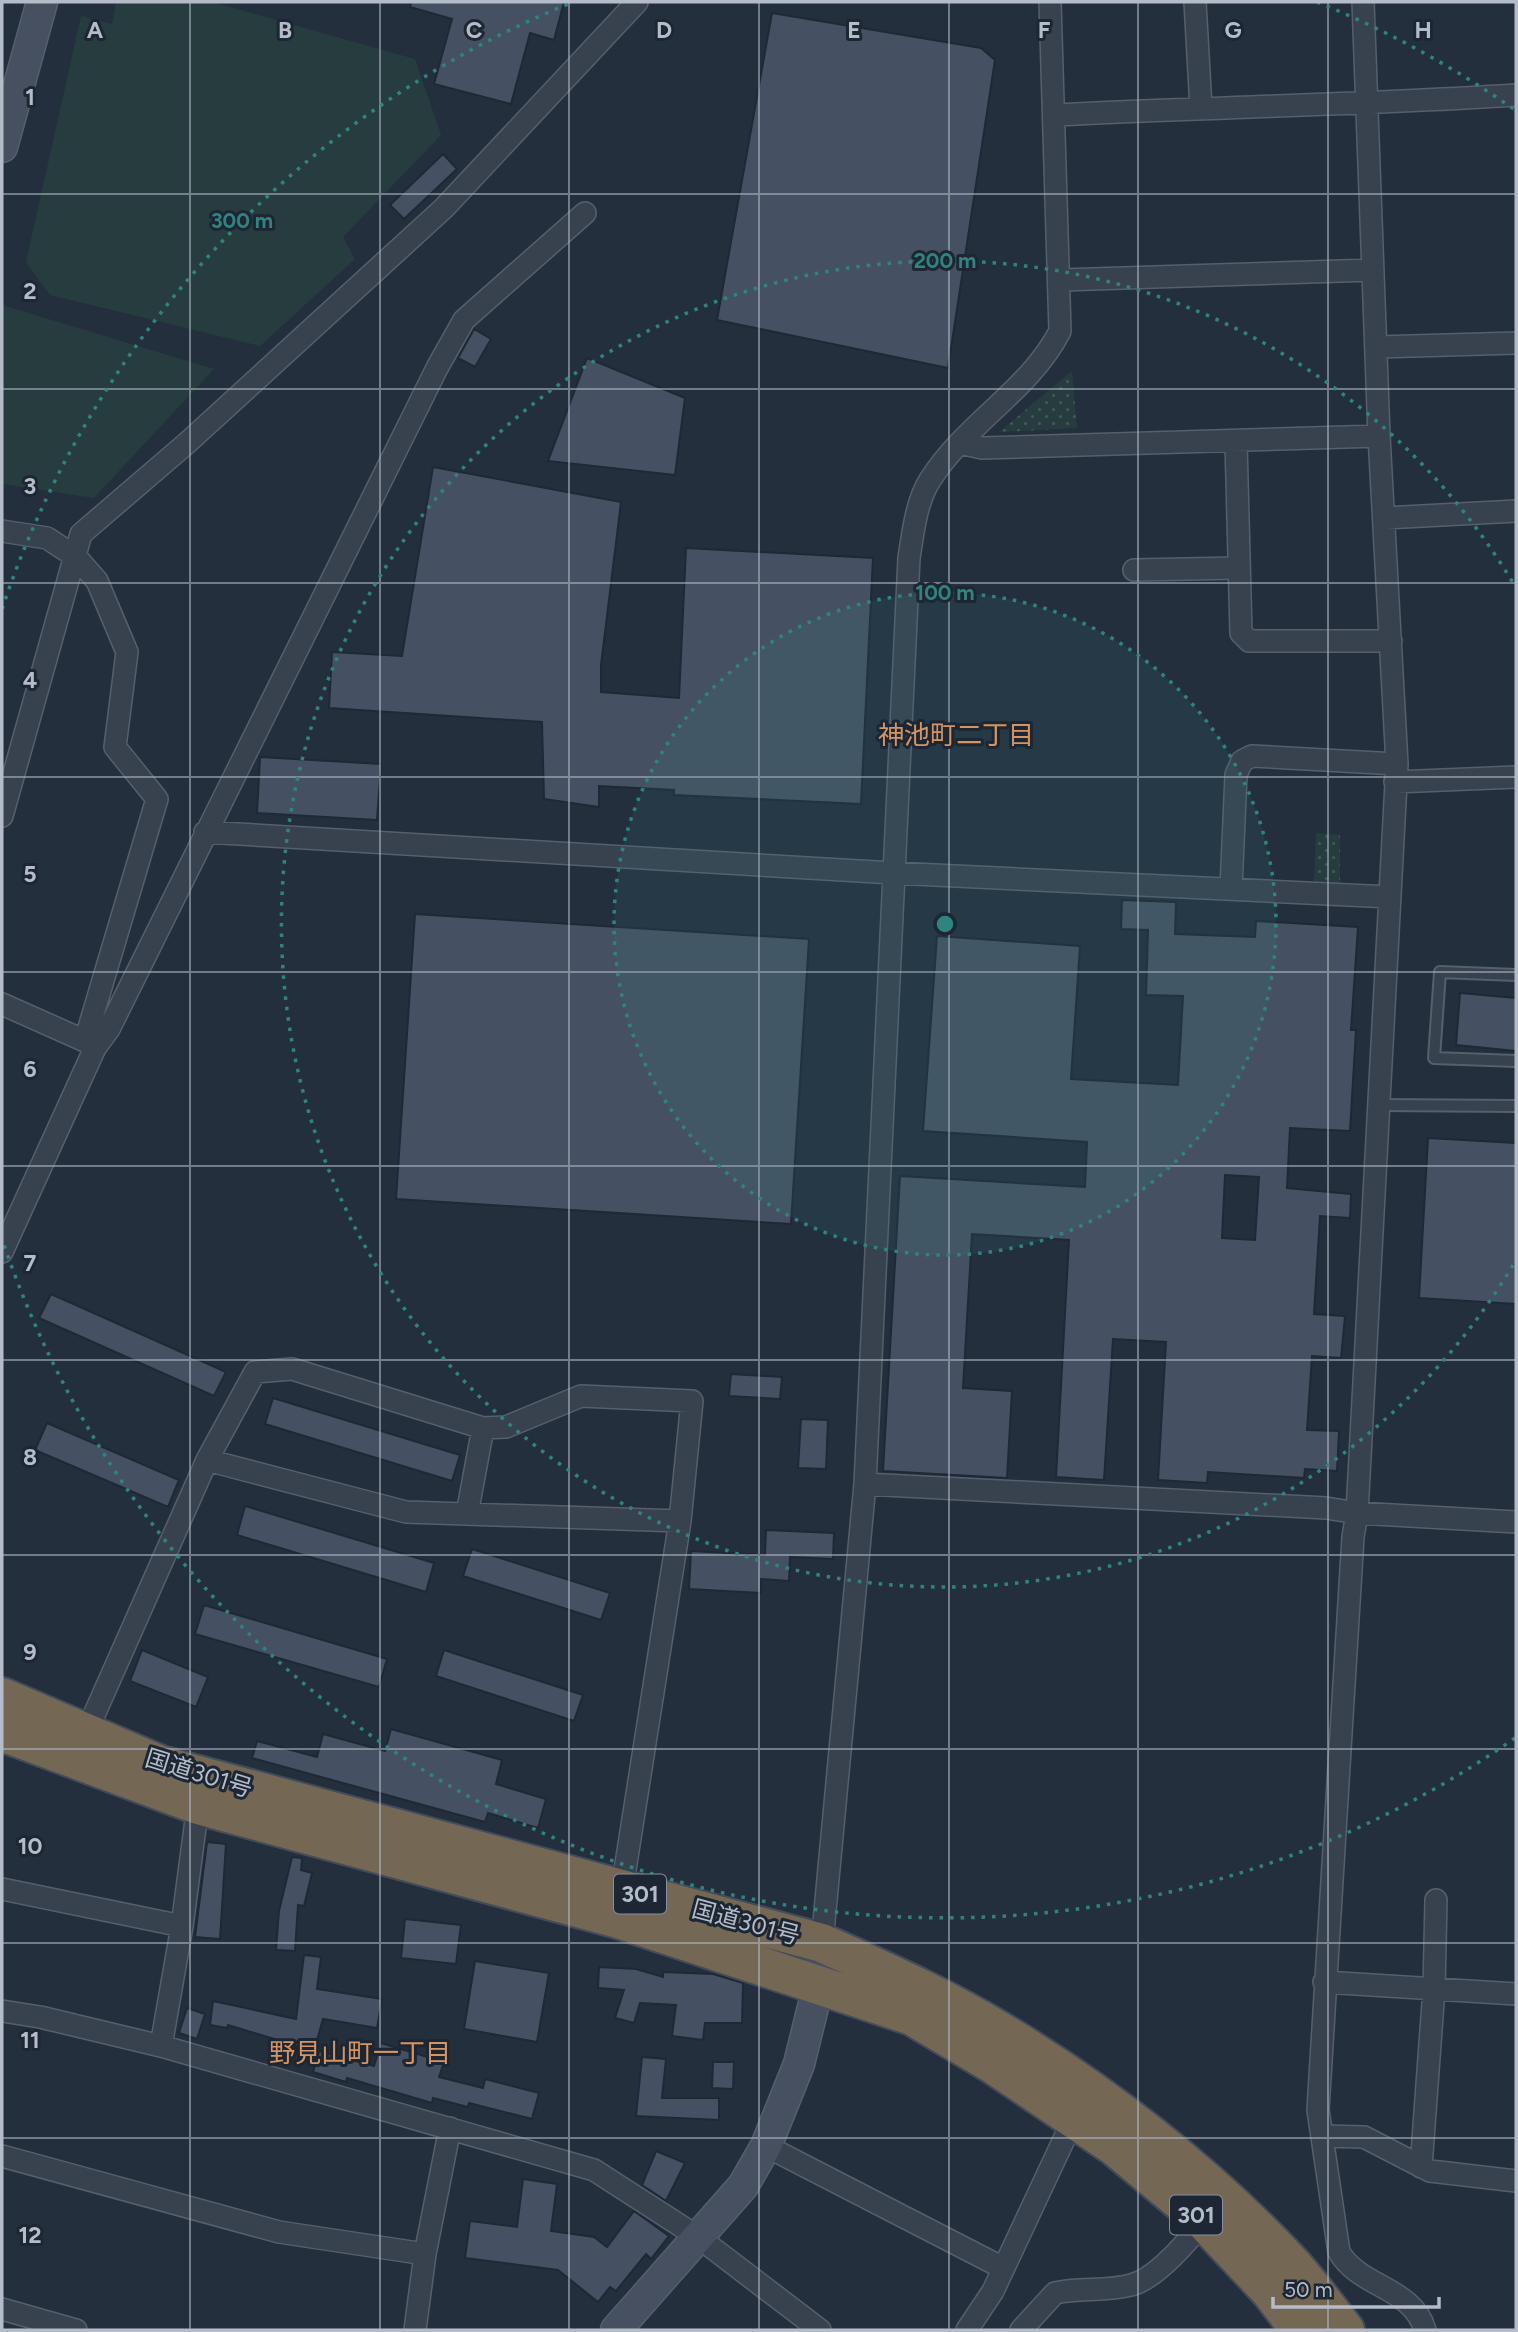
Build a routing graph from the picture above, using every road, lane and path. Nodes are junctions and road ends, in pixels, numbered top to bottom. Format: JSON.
{"nodes":[{"id":1,"x":42,"y":2,"type":"edge"},
{"id":2,"x":637,"y":2,"type":"edge"},
{"id":3,"x":1050,"y":2,"type":"edge"},
{"id":4,"x":1195,"y":2,"type":"edge"},
{"id":5,"x":1363,"y":2,"type":"edge"},
{"id":6,"x":10,"y":85,"type":"edge"},
{"id":7,"x":1516,"y":95,"type":"edge"},
{"id":8,"x":1368,"y":105,"type":"junction"},
{"id":9,"x":1201,"y":108,"type":"junction"},
{"id":10,"x":1054,"y":114,"type":"junction"},
{"id":11,"x":2,"y":147,"type":"edge"},
{"id":12,"x":585,"y":213,"type":"dead end"},
{"id":13,"x":1373,"y":270,"type":"junction"},
{"id":14,"x":1061,"y":280,"type":"junction"},
{"id":15,"x":1516,"y":343,"type":"edge"},
{"id":16,"x":1378,"y":347,"type":"junction"},
{"id":17,"x":1380,"y":436,"type":"junction"},
{"id":18,"x":1236,"y":442,"type":"junction"},
{"id":19,"x":960,"y":443,"type":"junction"},
{"id":20,"x":1516,"y":511,"type":"edge"},
{"id":21,"x":1385,"y":519,"type":"junction"},
{"id":22,"x":2,"y":531,"type":"edge"},
{"id":23,"x":76,"y":557,"type":"junction"},
{"id":24,"x":1239,"y":568,"type":"junction"},
{"id":25,"x":1134,"y":570,"type":"dead end"},
{"id":26,"x":1391,"y":641,"type":"junction"},
{"id":27,"x":1396,"y":773,"type":"junction"},
{"id":28,"x":1516,"y":776,"type":"edge"},
{"id":29,"x":2,"y":816,"type":"edge"},
{"id":30,"x":205,"y":832,"type":"junction"},
{"id":31,"x":893,"y":873,"type":"junction"},
{"id":32,"x":1231,"y":888,"type":"junction"},
{"id":33,"x":1390,"y":897,"type":"junction"},
{"id":34,"x":1516,"y":975,"type":"edge"},
{"id":35,"x":2,"y":1004,"type":"edge"},
{"id":36,"x":90,"y":1044,"type":"junction"},
{"id":37,"x":1516,"y":1061,"type":"edge"},
{"id":38,"x":1380,"y":1105,"type":"junction"},
{"id":39,"x":1516,"y":1106,"type":"edge"},
{"id":40,"x":2,"y":1252,"type":"edge"},
{"id":41,"x":483,"y":1428,"type":"junction"},
{"id":42,"x":207,"y":1460,"type":"junction"},
{"id":43,"x":865,"y":1484,"type":"junction"},
{"id":44,"x":1357,"y":1513,"type":"junction"},
{"id":45,"x":467,"y":1514,"type":"junction"},
{"id":46,"x":680,"y":1521,"type":"junction"},
{"id":47,"x":1516,"y":1522,"type":"edge"},
{"id":48,"x":2,"y":1698,"type":"edge"},
{"id":49,"x":2,"y":1732,"type":"edge"},
{"id":50,"x":86,"y":1733,"type":"junction"},
{"id":51,"x":198,"y":1805,"type":"junction"},
{"id":52,"x":2,"y":1889,"type":"edge"},
{"id":53,"x":622,"y":1889,"type":"junction"},
{"id":54,"x":1436,"y":1900,"type":"dead end"},
{"id":55,"x":182,"y":1926,"type":"junction"},
{"id":56,"x":822,"y":1943,"type":"junction"},
{"id":57,"x":1324,"y":1982,"type":"junction"},
{"id":58,"x":818,"y":1987,"type":"junction"},
{"id":59,"x":1434,"y":1989,"type":"junction"},
{"id":60,"x":1516,"y":1994,"type":"edge"},
{"id":61,"x":2,"y":2011,"type":"edge"},
{"id":62,"x":162,"y":2046,"type":"junction"},
{"id":63,"x":1074,"y":2118,"type":"junction"},
{"id":64,"x":450,"y":2128,"type":"junction"},
{"id":65,"x":1322,"y":2136,"type":"junction"},
{"id":66,"x":766,"y":2146,"type":"junction"},
{"id":67,"x":2,"y":2156,"type":"edge"},
{"id":68,"x":1420,"y":2167,"type":"junction"},
{"id":69,"x":1516,"y":2181,"type":"edge"},
{"id":70,"x":1204,"y":2221,"type":"junction"},
{"id":71,"x":698,"y":2237,"type":"junction"},
{"id":72,"x":425,"y":2254,"type":"junction"},
{"id":73,"x":1003,"y":2268,"type":"junction"},
{"id":74,"x":2,"y":2309,"type":"edge"},
{"id":75,"x":808,"y":2327,"type":"edge"},
{"id":76,"x":76,"y":2330,"type":"edge"},
{"id":77,"x":415,"y":2330,"type":"edge"},
{"id":78,"x":615,"y":2330,"type":"edge"},
{"id":79,"x":967,"y":2330,"type":"edge"},
{"id":80,"x":1021,"y":2330,"type":"edge"},
{"id":81,"x":1300,"y":2330,"type":"edge"},
{"id":82,"x":1345,"y":2330,"type":"edge"},
{"id":83,"x":1425,"y":2330,"type":"edge"}],
"edges":[{"from":1,"to":6,"type":"street"},
{"from":2,"to":23,"type":"street"},
{"from":3,"to":10,"type":"street"},
{"from":4,"to":9,"type":"street"},
{"from":5,"to":8,"type":"street"},
{"from":6,"to":11,"type":"street"},
{"from":7,"to":8,"type":"street"},
{"from":8,"to":9,"type":"street"},
{"from":8,"to":13,"type":"street"},
{"from":9,"to":10,"type":"street"},
{"from":10,"to":14,"type":"street"},
{"from":12,"to":30,"type":"street"},
{"from":13,"to":14,"type":"street"},
{"from":13,"to":16,"type":"street"},
{"from":14,"to":19,"type":"street"},
{"from":15,"to":16,"type":"street"},
{"from":16,"to":17,"type":"street"},
{"from":17,"to":18,"type":"street"},
{"from":17,"to":21,"type":"street"},
{"from":18,"to":19,"type":"street"},
{"from":18,"to":24,"type":"street"},
{"from":19,"to":31,"type":"street"},
{"from":20,"to":21,"type":"street"},
{"from":21,"to":26,"type":"street"},
{"from":22,"to":23,"type":"street"},
{"from":23,"to":29,"type":"street"},
{"from":23,"to":36,"type":"street"},
{"from":24,"to":25,"type":"street"},
{"from":24,"to":26,"type":"street"},
{"from":26,"to":27,"type":"street"},
{"from":27,"to":28,"type":"street"},
{"from":27,"to":32,"type":"street"},
{"from":27,"to":33,"type":"street"},
{"from":30,"to":31,"type":"street"},
{"from":30,"to":36,"type":"street"},
{"from":31,"to":32,"type":"street"},
{"from":31,"to":43,"type":"street"},
{"from":32,"to":33,"type":"street"},
{"from":33,"to":38,"type":"street"},
{"from":34,"to":37,"type":"lane"},
{"from":35,"to":36,"type":"street"},
{"from":36,"to":40,"type":"street"},
{"from":38,"to":39,"type":"lane"},
{"from":38,"to":44,"type":"street"},
{"from":41,"to":42,"type":"street"},
{"from":41,"to":45,"type":"street"},
{"from":41,"to":46,"type":"street"},
{"from":42,"to":45,"type":"street"},
{"from":42,"to":50,"type":"street"},
{"from":43,"to":44,"type":"street"},
{"from":43,"to":56,"type":"street"},
{"from":44,"to":47,"type":"street"},
{"from":44,"to":57,"type":"street"},
{"from":45,"to":46,"type":"street"},
{"from":46,"to":53,"type":"street"},
{"from":48,"to":50,"type":"highway","name":"国道301号","number":"301"},
{"from":49,"to":51,"type":"highway","name":"国道301号","number":"301"},
{"from":50,"to":53,"type":"highway","name":"国道301号","number":"301"},
{"from":51,"to":55,"type":"street"},
{"from":51,"to":58,"type":"highway","name":"国道301号","number":"301"},
{"from":52,"to":55,"type":"street"},
{"from":53,"to":56,"type":"highway","name":"国道301号","number":"301"},
{"from":54,"to":59,"type":"street"},
{"from":55,"to":62,"type":"street"},
{"from":56,"to":58,"type":"street"},
{"from":56,"to":82,"type":"highway","name":"国道301号","number":"301"},
{"from":57,"to":59,"type":"street"},
{"from":57,"to":65,"type":"street"},
{"from":58,"to":63,"type":"highway","name":"国道301号","number":"301"},
{"from":58,"to":66,"type":"street"},
{"from":59,"to":60,"type":"street"},
{"from":59,"to":68,"type":"street"},
{"from":61,"to":62,"type":"street"},
{"from":62,"to":64,"type":"street"},
{"from":63,"to":70,"type":"highway","name":"国道301号","number":"301"},
{"from":63,"to":73,"type":"street"},
{"from":64,"to":71,"type":"street"},
{"from":64,"to":72,"type":"street"},
{"from":65,"to":68,"type":"street"},
{"from":65,"to":83,"type":"street"},
{"from":66,"to":71,"type":"street"},
{"from":66,"to":73,"type":"street"},
{"from":67,"to":72,"type":"street"},
{"from":68,"to":69,"type":"street"},
{"from":70,"to":80,"type":"street"},
{"from":70,"to":81,"type":"highway","name":"国道301号","number":"301"},
{"from":71,"to":75,"type":"street"},
{"from":71,"to":78,"type":"street"},
{"from":72,"to":77,"type":"street"},
{"from":73,"to":79,"type":"street"},
{"from":74,"to":76,"type":"street"}]}
